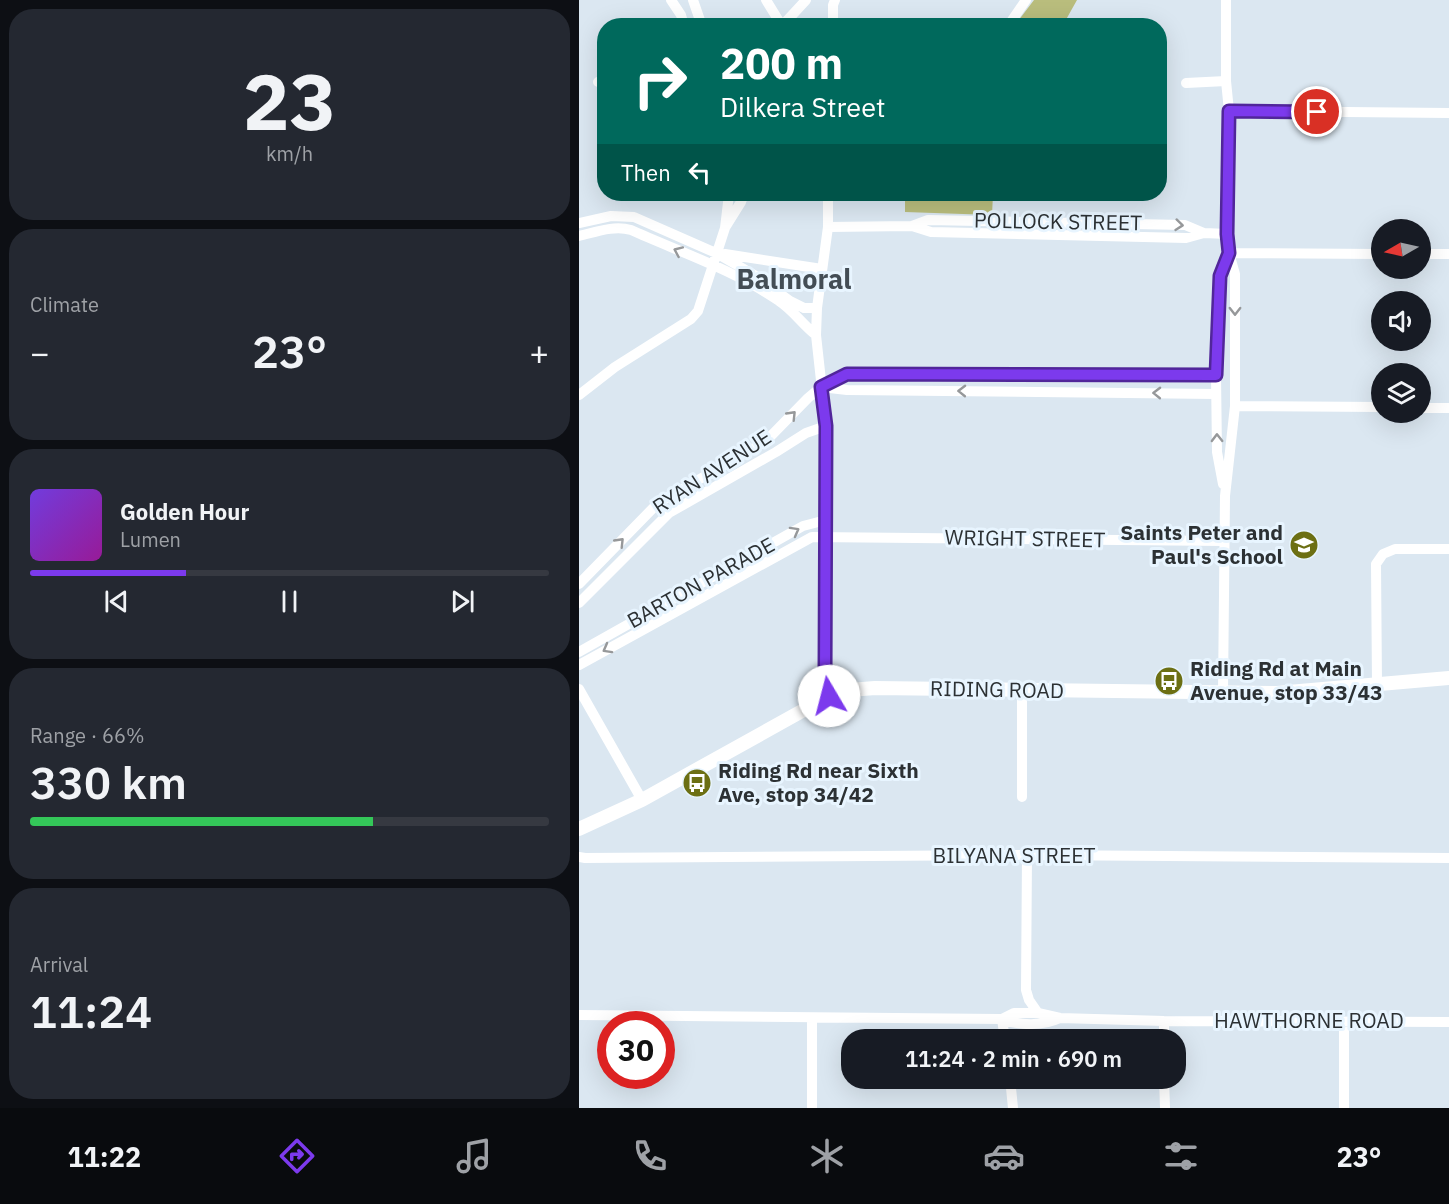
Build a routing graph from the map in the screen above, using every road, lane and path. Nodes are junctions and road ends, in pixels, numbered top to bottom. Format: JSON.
{"nodes":[{"id":1,"x":671,"y":0,"type":"edge"},
{"id":2,"x":705,"y":0,"type":"edge"},
{"id":3,"x":766,"y":0,"type":"edge"},
{"id":4,"x":806,"y":0,"type":"edge"},
{"id":5,"x":835,"y":0,"type":"edge"},
{"id":6,"x":1026,"y":0,"type":"edge"},
{"id":7,"x":1226,"y":0,"type":"edge"},
{"id":8,"x":694,"y":3,"type":"edge"},
{"id":9,"x":682,"y":18,"type":"edge"},
{"id":10,"x":699,"y":18,"type":"edge"},
{"id":11,"x":777,"y":18,"type":"edge"},
{"id":12,"x":789,"y":18,"type":"edge"},
{"id":13,"x":833,"y":18,"type":"edge"},
{"id":14,"x":1014,"y":18,"type":"edge"},
{"id":15,"x":1226,"y":81,"type":"junction"},
{"id":16,"x":1186,"y":83,"type":"dead end"},
{"id":17,"x":1229,"y":111,"type":"junction"},
{"id":18,"x":1449,"y":113,"type":"edge"},
{"id":19,"x":728,"y":201,"type":"edge"},
{"id":20,"x":741,"y":201,"type":"edge"},
{"id":21,"x":828,"y":201,"type":"edge"},
{"id":22,"x":579,"y":223,"type":"edge"},
{"id":23,"x":828,"y":227,"type":"junction"},
{"id":24,"x":725,"y":228,"type":"junction"},
{"id":25,"x":1227,"y":234,"type":"junction"},
{"id":26,"x":579,"y":236,"type":"edge"},
{"id":27,"x":716,"y":253,"type":"junction"},
{"id":28,"x":1229,"y":253,"type":"junction"},
{"id":29,"x":1371,"y":254,"type":"edge"},
{"id":30,"x":1431,"y":254,"type":"edge"},
{"id":31,"x":1449,"y":254,"type":"edge"},
{"id":32,"x":712,"y":266,"type":"junction"},
{"id":33,"x":822,"y":269,"type":"junction"},
{"id":34,"x":817,"y":308,"type":"junction"},
{"id":35,"x":816,"y":335,"type":"junction"},
{"id":36,"x":1216,"y":375,"type":"junction"},
{"id":37,"x":821,"y":387,"type":"junction"},
{"id":38,"x":1216,"y":394,"type":"junction"},
{"id":39,"x":579,"y":395,"type":"edge"},
{"id":40,"x":1235,"y":406,"type":"junction"},
{"id":41,"x":1371,"y":407,"type":"edge"},
{"id":42,"x":1431,"y":408,"type":"edge"},
{"id":43,"x":1449,"y":408,"type":"edge"},
{"id":44,"x":826,"y":426,"type":"junction"},
{"id":45,"x":1225,"y":496,"type":"junction"},
{"id":46,"x":826,"y":520,"type":"junction"},
{"id":47,"x":826,"y":536,"type":"junction"},
{"id":48,"x":1224,"y":541,"type":"junction"},
{"id":49,"x":1449,"y":549,"type":"edge"},
{"id":50,"x":579,"y":584,"type":"edge"},
{"id":51,"x":579,"y":603,"type":"edge"},
{"id":52,"x":579,"y":652,"type":"edge"},
{"id":53,"x":579,"y":665,"type":"edge"},
{"id":54,"x":1449,"y":678,"type":"edge"},
{"id":55,"x":1377,"y":685,"type":"junction"},
{"id":56,"x":579,"y":689,"type":"edge"},
{"id":57,"x":1021,"y":691,"type":"junction"},
{"id":58,"x":1223,"y":692,"type":"junction"},
{"id":59,"x":829,"y":696,"type":"junction"},
{"id":60,"x":1022,"y":797,"type":"dead end"},
{"id":61,"x":642,"y":800,"type":"junction"},
{"id":62,"x":579,"y":829,"type":"edge"},
{"id":63,"x":1026,"y":855,"type":"junction"},
{"id":64,"x":579,"y":857,"type":"edge"},
{"id":65,"x":1449,"y":858,"type":"edge"},
{"id":66,"x":1038,"y":1013,"type":"junction"},
{"id":67,"x":579,"y":1015,"type":"edge"},
{"id":68,"x":812,"y":1018,"type":"junction"},
{"id":69,"x":1060,"y":1018,"type":"junction"},
{"id":70,"x":1002,"y":1019,"type":"junction"},
{"id":71,"x":1164,"y":1021,"type":"junction"},
{"id":72,"x":1344,"y":1022,"type":"junction"},
{"id":73,"x":1449,"y":1022,"type":"edge"},
{"id":74,"x":1003,"y":1029,"type":"edge"},
{"id":75,"x":1164,"y":1029,"type":"edge"},
{"id":76,"x":1011,"y":1089,"type":"edge"},
{"id":77,"x":1164,"y":1089,"type":"edge"},
{"id":78,"x":812,"y":1108,"type":"edge"},
{"id":79,"x":1013,"y":1108,"type":"edge"},
{"id":80,"x":1164,"y":1108,"type":"edge"},
{"id":81,"x":1344,"y":1108,"type":"edge"}],
"edges":[{"from":1,"to":9,"type":"street"},
{"from":2,"to":8,"type":"street"},
{"from":3,"to":11,"type":"street"},
{"from":4,"to":12,"type":"street"},
{"from":5,"to":13,"type":"street"},
{"from":6,"to":14,"type":"street"},
{"from":7,"to":15,"type":"street"},
{"from":8,"to":10,"type":"street"},
{"from":15,"to":16,"type":"street"},
{"from":15,"to":17,"type":"street"},
{"from":17,"to":18,"type":"street"},
{"from":17,"to":25,"type":"street"},
{"from":19,"to":24,"type":"street"},
{"from":20,"to":24,"type":"street"},
{"from":21,"to":23,"type":"street"},
{"from":22,"to":27,"type":"street"},
{"from":23,"to":25,"type":"street","name":"POLLOCK STREET"},
{"from":23,"to":33,"type":"street"},
{"from":24,"to":27,"type":"street"},
{"from":25,"to":28,"type":"street"},
{"from":32,"to":26,"type":"street","one_way":true},
{"from":27,"to":32,"type":"street"},
{"from":27,"to":33,"type":"street"},
{"from":27,"to":34,"type":"street"},
{"from":28,"to":29,"type":"street"},
{"from":28,"to":36,"type":"street"},
{"from":28,"to":40,"type":"street","one_way":true},
{"from":30,"to":31,"type":"street"},
{"from":32,"to":35,"type":"street"},
{"from":32,"to":39,"type":"street"},
{"from":33,"to":34,"type":"street"},
{"from":34,"to":35,"type":"street"},
{"from":35,"to":37,"type":"street"},
{"from":36,"to":37,"type":"street","name":"RYAN AVENUE"},
{"from":36,"to":38,"type":"street"},
{"from":38,"to":37,"type":"street","one_way":true},
{"from":37,"to":44,"type":"street"},
{"from":50,"to":37,"type":"street","name":"RYAN AVENUE","one_way":true},
{"from":45,"to":38,"type":"street","one_way":true},
{"from":40,"to":41,"type":"street"},
{"from":40,"to":45,"type":"street"},
{"from":42,"to":43,"type":"street"},
{"from":44,"to":46,"type":"street"},
{"from":44,"to":51,"type":"street","name":"RYAN AVENUE"},
{"from":45,"to":48,"type":"street"},
{"from":46,"to":47,"type":"street"},
{"from":52,"to":46,"type":"street","name":"BARTON PARADE","one_way":true},
{"from":47,"to":48,"type":"street","name":"WRIGHT STREET"},
{"from":47,"to":53,"type":"street","name":"BARTON PARADE","one_way":true},
{"from":47,"to":59,"type":"street"},
{"from":48,"to":58,"type":"street"},
{"from":49,"to":55,"type":"street"},
{"from":54,"to":55,"type":"main road","name":"RIDING ROAD"},
{"from":55,"to":58,"type":"main road","name":"RIDING ROAD"},
{"from":56,"to":61,"type":"street"},
{"from":57,"to":58,"type":"main road","name":"RIDING ROAD"},
{"from":57,"to":59,"type":"main road","name":"RIDING ROAD"},
{"from":57,"to":60,"type":"street"},
{"from":59,"to":61,"type":"main road","name":"RIDING ROAD"},
{"from":61,"to":62,"type":"main road","name":"RIDING ROAD"},
{"from":63,"to":64,"type":"street","name":"BILYANA STREET"},
{"from":63,"to":65,"type":"street","name":"BILYANA STREET"},
{"from":63,"to":66,"type":"street"},
{"from":66,"to":69,"type":"street","name":"HAWTHORNE ROAD"},
{"from":66,"to":70,"type":"street","name":"HAWTHORNE ROAD"},
{"from":67,"to":68,"type":"street","name":"HAWTHORNE ROAD"},
{"from":68,"to":70,"type":"street","name":"HAWTHORNE ROAD"},
{"from":68,"to":78,"type":"street"},
{"from":69,"to":70,"type":"street","name":"HAWTHORNE ROAD"},
{"from":69,"to":71,"type":"street","name":"HAWTHORNE ROAD"},
{"from":70,"to":74,"type":"street"},
{"from":71,"to":72,"type":"street","name":"HAWTHORNE ROAD"},
{"from":71,"to":75,"type":"street"},
{"from":72,"to":73,"type":"street","name":"HAWTHORNE ROAD"},
{"from":72,"to":81,"type":"street"},
{"from":76,"to":79,"type":"street"},
{"from":77,"to":80,"type":"street"}]}
